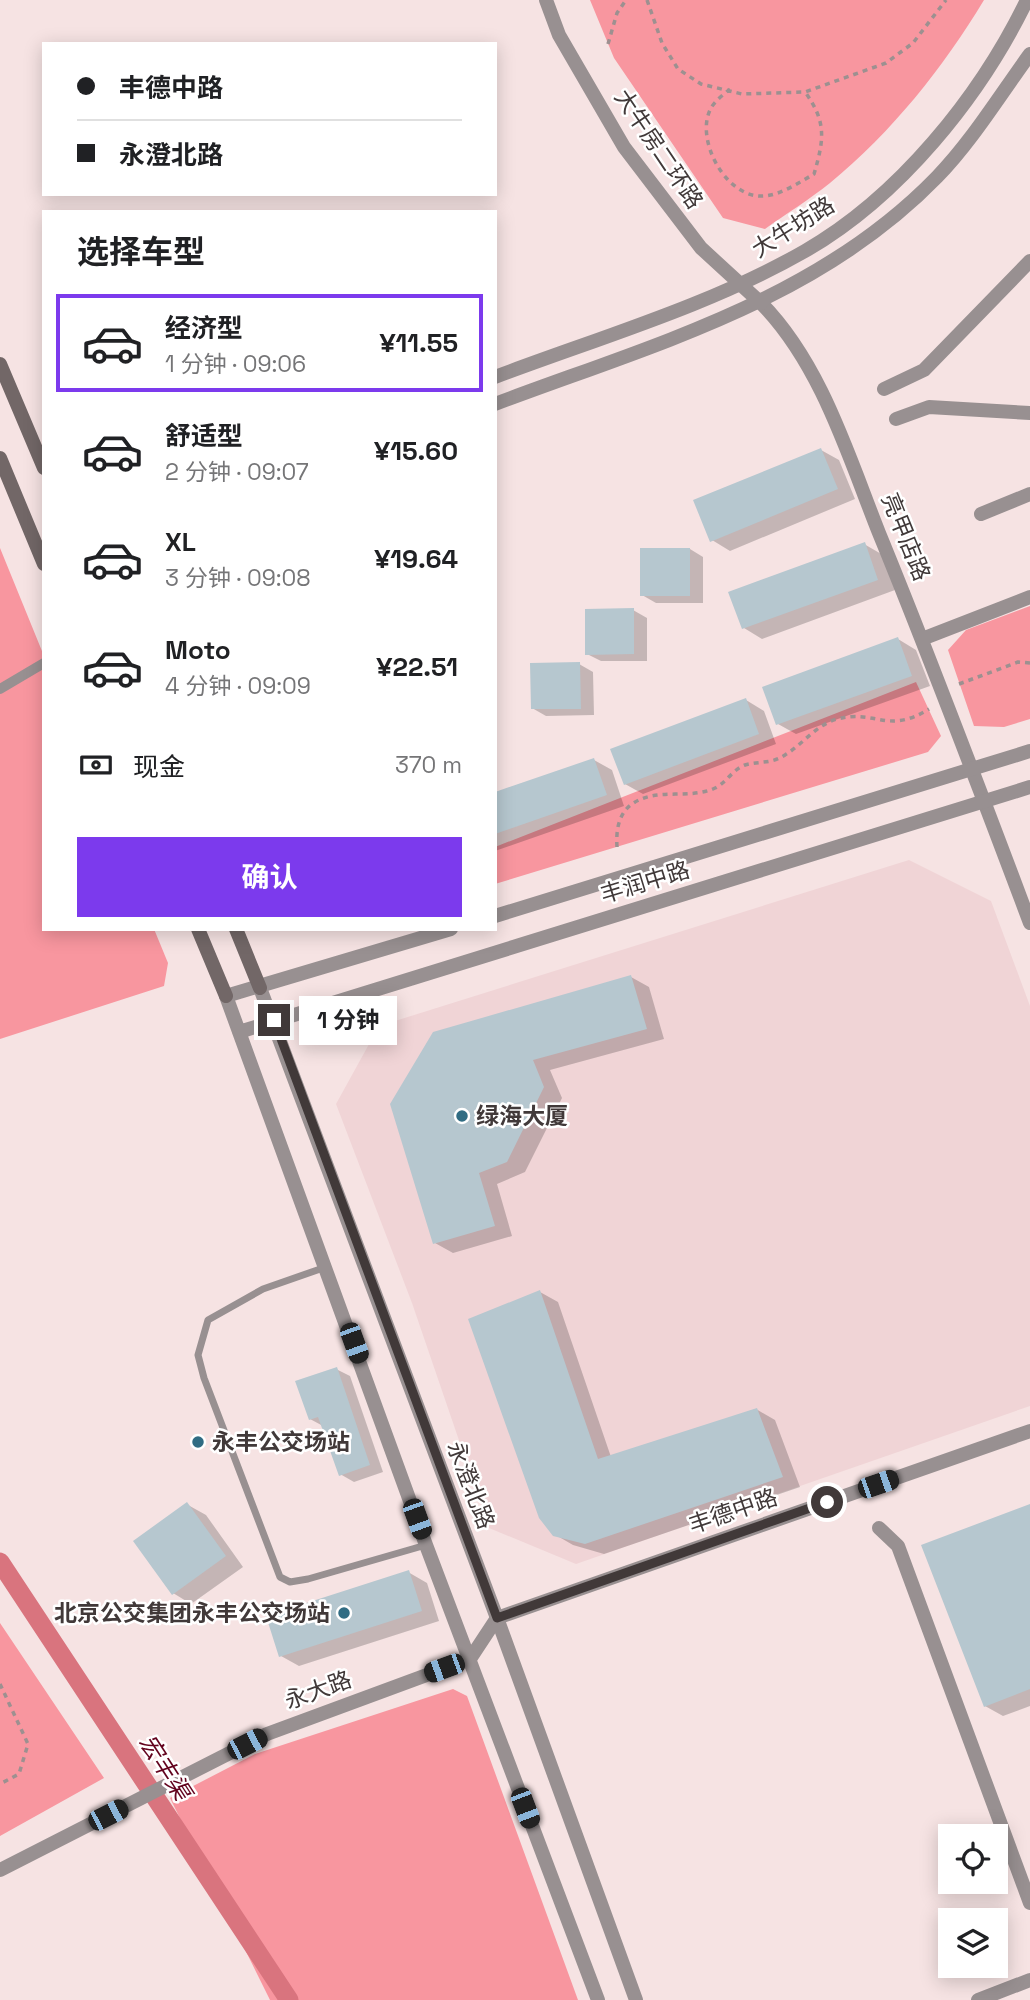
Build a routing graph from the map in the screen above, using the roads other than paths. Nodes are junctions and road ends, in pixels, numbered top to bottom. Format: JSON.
{"nodes":[{"id":1,"x":546,"y":0,"type":"edge"},
{"id":2,"x":1027,"y":0,"type":"edge"},
{"id":3,"x":1030,"y":54,"type":"edge"},
{"id":4,"x":1030,"y":261,"type":"edge"},
{"id":5,"x":742,"y":284,"type":"junction"},
{"id":6,"x":761,"y":303,"type":"junction"},
{"id":7,"x":0,"y":364,"type":"edge"},
{"id":8,"x":497,"y":376,"type":"edge"},
{"id":9,"x":884,"y":389,"type":"dead end"},
{"id":10,"x":497,"y":403,"type":"edge"},
{"id":11,"x":1030,"y":413,"type":"edge"},
{"id":12,"x":896,"y":419,"type":"dead end"},
{"id":13,"x":0,"y":458,"type":"edge"},
{"id":14,"x":42,"y":463,"type":"edge"},
{"id":15,"x":1030,"y":494,"type":"edge"},
{"id":16,"x":981,"y":514,"type":"dead end"},
{"id":17,"x":42,"y":554,"type":"edge"},
{"id":18,"x":1030,"y":597,"type":"edge"},
{"id":19,"x":922,"y":639,"type":"junction"},
{"id":20,"x":42,"y":664,"type":"edge"},
{"id":21,"x":0,"y":689,"type":"edge"},
{"id":22,"x":1030,"y":751,"type":"edge"},
{"id":23,"x":973,"y":768,"type":"junction"},
{"id":24,"x":1030,"y":787,"type":"edge"},
{"id":25,"x":984,"y":801,"type":"junction"},
{"id":26,"x":497,"y":915,"type":"edge"},
{"id":27,"x":1030,"y":923,"type":"edge"},
{"id":28,"x":199,"y":931,"type":"edge"},
{"id":29,"x":237,"y":931,"type":"edge"},
{"id":30,"x":445,"y":931,"type":"edge"},
{"id":31,"x":260,"y":988,"type":"junction"},
{"id":32,"x":226,"y":996,"type":"junction"},
{"id":33,"x":274,"y":1020,"type":"junction"},
{"id":34,"x":239,"y":1032,"type":"junction"},
{"id":35,"x":326,"y":1267,"type":"junction"},
{"id":36,"x":1030,"y":1431,"type":"edge"},
{"id":37,"x":879,"y":1528,"type":"dead end"},
{"id":38,"x":426,"y":1545,"type":"junction"},
{"id":39,"x":497,"y":1618,"type":"junction"},
{"id":40,"x":470,"y":1658,"type":"junction"},
{"id":41,"x":0,"y":1870,"type":"edge"},
{"id":42,"x":1030,"y":1903,"type":"edge"},
{"id":43,"x":1030,"y":1980,"type":"edge"},
{"id":44,"x":598,"y":2000,"type":"edge"},
{"id":45,"x":636,"y":2000,"type":"edge"},
{"id":46,"x":978,"y":2000,"type":"edge"}],
"edges":[{"from":1,"to":5,"type":"street","name":"大牛房二环路"},
{"from":2,"to":5,"type":"street","name":"大牛坊路"},
{"from":3,"to":6,"type":"street"},
{"from":4,"to":9,"type":"street"},
{"from":5,"to":6,"type":"street","name":"大牛房二环路"},
{"from":5,"to":8,"type":"street","name":"大牛坊路"},
{"from":6,"to":10,"type":"street"},
{"from":6,"to":19,"type":"street","name":"亮甲店路"},
{"from":7,"to":14,"type":"main road"},
{"from":11,"to":12,"type":"street"},
{"from":13,"to":17,"type":"main road"},
{"from":15,"to":16,"type":"street"},
{"from":18,"to":19,"type":"street"},
{"from":19,"to":23,"type":"street","name":"亮甲店路"},
{"from":20,"to":21,"type":"street"},
{"from":22,"to":23,"type":"street","name":"丰润中路"},
{"from":23,"to":25,"type":"street","name":"亮甲店路"},
{"from":23,"to":26,"type":"street","name":"丰润中路"},
{"from":24,"to":25,"type":"street","name":"丰润中路"},
{"from":25,"to":27,"type":"street","name":"亮甲店路"},
{"from":25,"to":33,"type":"street","name":"丰润中路"},
{"from":28,"to":32,"type":"main road"},
{"from":29,"to":31,"type":"main road"},
{"from":30,"to":31,"type":"street"},
{"from":31,"to":32,"type":"street"},
{"from":31,"to":33,"type":"street","name":"永澄北路"},
{"from":32,"to":34,"type":"street"},
{"from":33,"to":34,"type":"street","name":"丰润中路"},
{"from":33,"to":39,"type":"street","name":"永澄北路"},
{"from":34,"to":35,"type":"street"},
{"from":35,"to":38,"type":"street"},
{"from":35,"to":38,"type":"lane"},
{"from":36,"to":39,"type":"street","name":"丰德中路"},
{"from":37,"to":42,"type":"street"},
{"from":38,"to":40,"type":"street"},
{"from":39,"to":40,"type":"street"},
{"from":39,"to":45,"type":"street","name":"永澄北路"},
{"from":40,"to":41,"type":"street","name":"永大路"},
{"from":40,"to":44,"type":"street"},
{"from":43,"to":46,"type":"street"}]}
